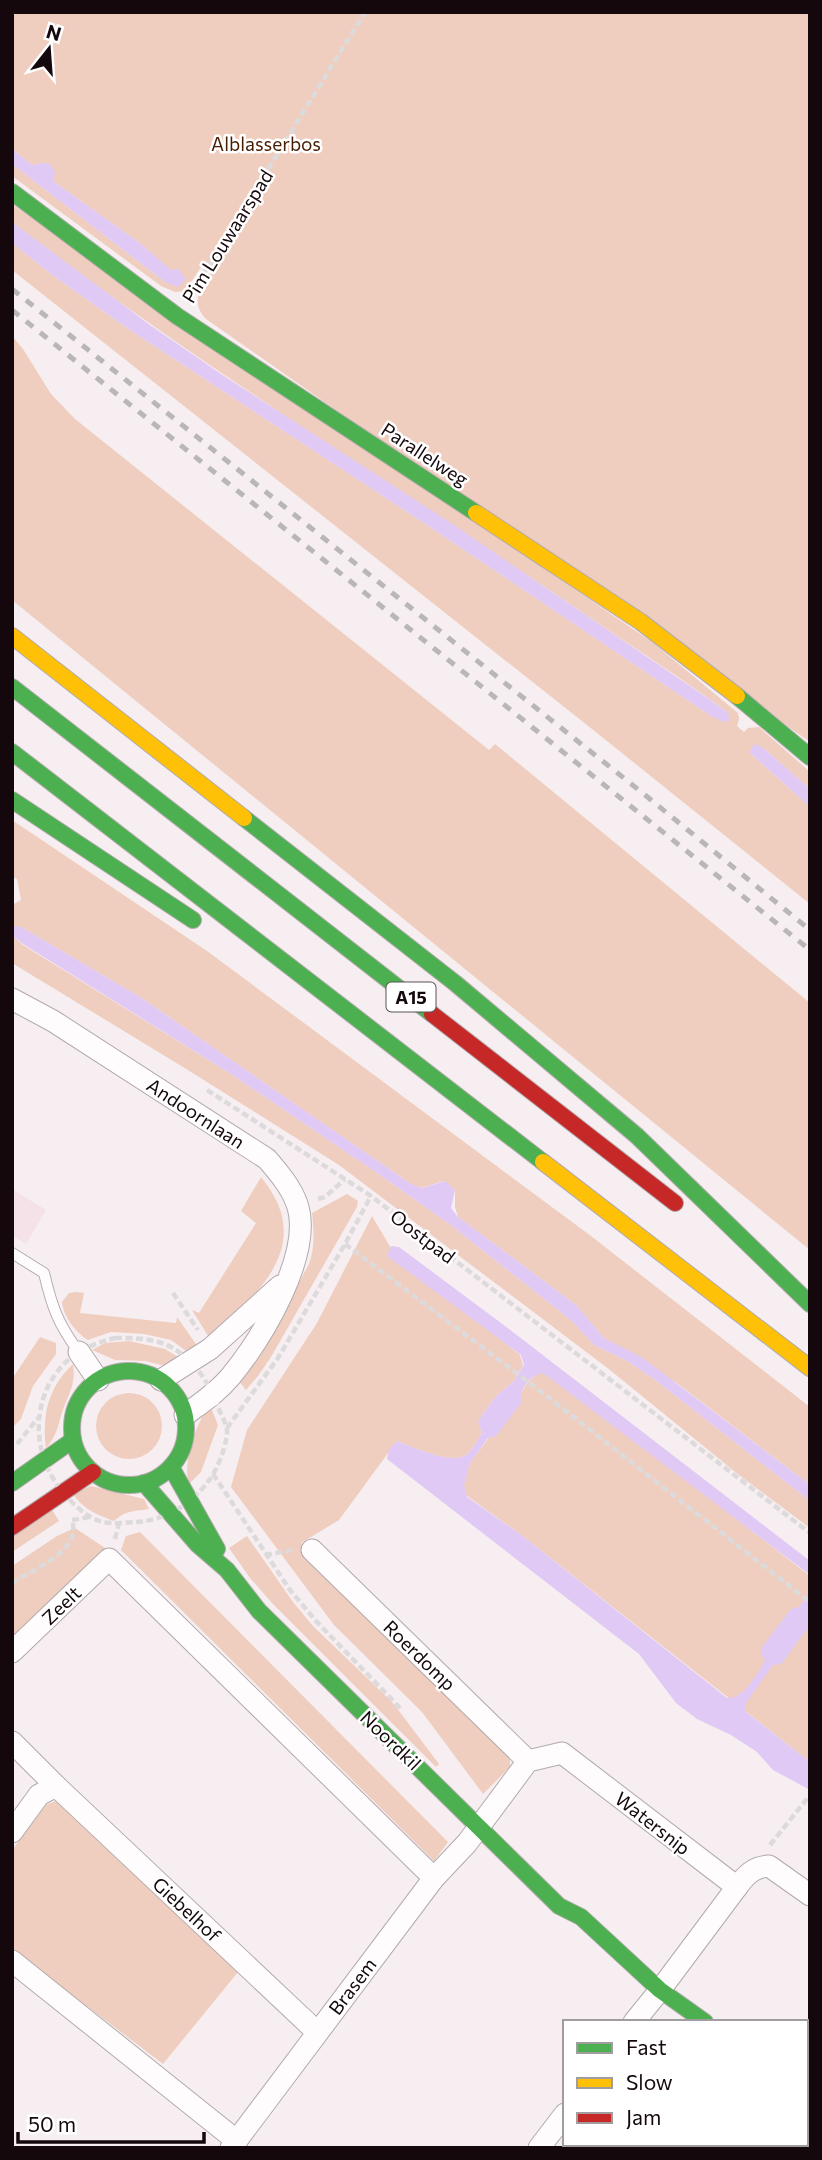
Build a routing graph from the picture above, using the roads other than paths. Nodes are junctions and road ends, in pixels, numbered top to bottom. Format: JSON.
{"nodes":[{"id":1,"x":12,"y":192,"type":"edge"},
{"id":2,"x":12,"y":636,"type":"edge"},
{"id":3,"x":12,"y":687,"type":"edge"},
{"id":4,"x":12,"y":752,"type":"edge"},
{"id":5,"x":810,"y":757,"type":"edge"},
{"id":6,"x":12,"y":800,"type":"edge"},
{"id":7,"x":205,"y":928,"type":"dead end"},
{"id":8,"x":12,"y":999,"type":"edge"},
{"id":9,"x":411,"y":1080,"type":"dead end"},
{"id":10,"x":483,"y":1117,"type":"junction"},
{"id":11,"x":690,"y":1214,"type":"dead end"},
{"id":12,"x":711,"y":1231,"type":"dead end"},
{"id":13,"x":12,"y":1253,"type":"edge"},
{"id":14,"x":287,"y":1280,"type":"junction"},
{"id":15,"x":810,"y":1305,"type":"edge"},
{"id":16,"x":79,"y":1352,"type":"joint"},
{"id":17,"x":810,"y":1368,"type":"edge"},
{"id":18,"x":98,"y":1380,"type":"junction"},
{"id":19,"x":161,"y":1380,"type":"junction"},
{"id":20,"x":185,"y":1415,"type":"junction"},
{"id":21,"x":73,"y":1440,"type":"junction"},
{"id":22,"x":171,"y":1467,"type":"junction"},
{"id":23,"x":93,"y":1472,"type":"junction"},
{"id":24,"x":12,"y":1483,"type":"edge"},
{"id":25,"x":144,"y":1483,"type":"junction"},
{"id":26,"x":12,"y":1527,"type":"edge"},
{"id":27,"x":312,"y":1549,"type":"dead end"},
{"id":28,"x":227,"y":1570,"type":"junction"},
{"id":29,"x":12,"y":1652,"type":"edge"},
{"id":30,"x":12,"y":1742,"type":"edge"},
{"id":31,"x":528,"y":1761,"type":"junction"},
{"id":32,"x":56,"y":1786,"type":"junction"},
{"id":33,"x":478,"y":1828,"type":"junction"},
{"id":34,"x":12,"y":1832,"type":"edge"},
{"id":35,"x":434,"y":1878,"type":"junction"},
{"id":36,"x":737,"y":1887,"type":"junction"},
{"id":37,"x":810,"y":1895,"type":"edge"},
{"id":38,"x":559,"y":1906,"type":"junction"},
{"id":39,"x":12,"y":1961,"type":"edge"},
{"id":40,"x":617,"y":1972,"type":"dead end"},
{"id":41,"x":651,"y":1998,"type":"junction"},
{"id":42,"x":635,"y":2020,"type":"edge"},
{"id":43,"x":700,"y":2020,"type":"edge"},
{"id":44,"x":317,"y":2032,"type":"junction"},
{"id":45,"x":563,"y":2117,"type":"edge"},
{"id":46,"x":234,"y":2144,"type":"edge"},
{"id":47,"x":539,"y":2148,"type":"edge"}],
"edges":[{"from":1,"to":5,"type":"main road","name":"Parallelweg"},
{"from":2,"to":15,"type":"main road","number":"A15"},
{"from":3,"to":11,"type":"main road","number":"A15"},
{"from":4,"to":10,"type":"main road","number":"A15"},
{"from":6,"to":7,"type":"main road"},
{"from":8,"to":14,"type":"street","name":"Andoornlaan"},
{"from":9,"to":10,"type":"main road","number":"A15"},
{"from":10,"to":17,"type":"main road","number":"A15"},
{"from":12,"to":15,"type":"main road","number":"A15"},
{"from":13,"to":16,"type":"lane"},
{"from":14,"to":19,"type":"street"},
{"from":14,"to":20,"type":"street","name":"Andoornlaan"},
{"from":16,"to":18,"type":"street"},
{"from":18,"to":19,"type":"main road"},
{"from":18,"to":21,"type":"main road"},
{"from":19,"to":20,"type":"main road"},
{"from":20,"to":22,"type":"main road"},
{"from":21,"to":23,"type":"main road"},
{"from":21,"to":24,"type":"main road"},
{"from":22,"to":25,"type":"main road"},
{"from":22,"to":28,"type":"main road","name":"Noordkil"},
{"from":23,"to":25,"type":"main road"},
{"from":23,"to":26,"type":"main road"},
{"from":25,"to":28,"type":"main road","name":"Noordkil"},
{"from":27,"to":31,"type":"street","name":"Roerdomp"},
{"from":28,"to":33,"type":"main road","name":"Noordkil"},
{"from":29,"to":35,"type":"street","name":"Zeelt"},
{"from":30,"to":32,"type":"street","name":"Giebelhof"},
{"from":31,"to":33,"type":"street"},
{"from":31,"to":36,"type":"street","name":"Watersnip"},
{"from":32,"to":34,"type":"street"},
{"from":32,"to":44,"type":"street","name":"Giebelhof"},
{"from":33,"to":35,"type":"street","name":"Brasem"},
{"from":33,"to":38,"type":"main road","name":"Noordkil"},
{"from":35,"to":44,"type":"street","name":"Brasem"},
{"from":36,"to":37,"type":"street"},
{"from":36,"to":41,"type":"street"},
{"from":38,"to":40,"type":"main road","name":"Noordkil"},
{"from":38,"to":41,"type":"main road","name":"Noordkil"},
{"from":39,"to":46,"type":"street"},
{"from":41,"to":42,"type":"street"},
{"from":41,"to":43,"type":"main road","name":"Noordkil"},
{"from":44,"to":46,"type":"street","name":"Brasem"},
{"from":45,"to":47,"type":"street"}]}
